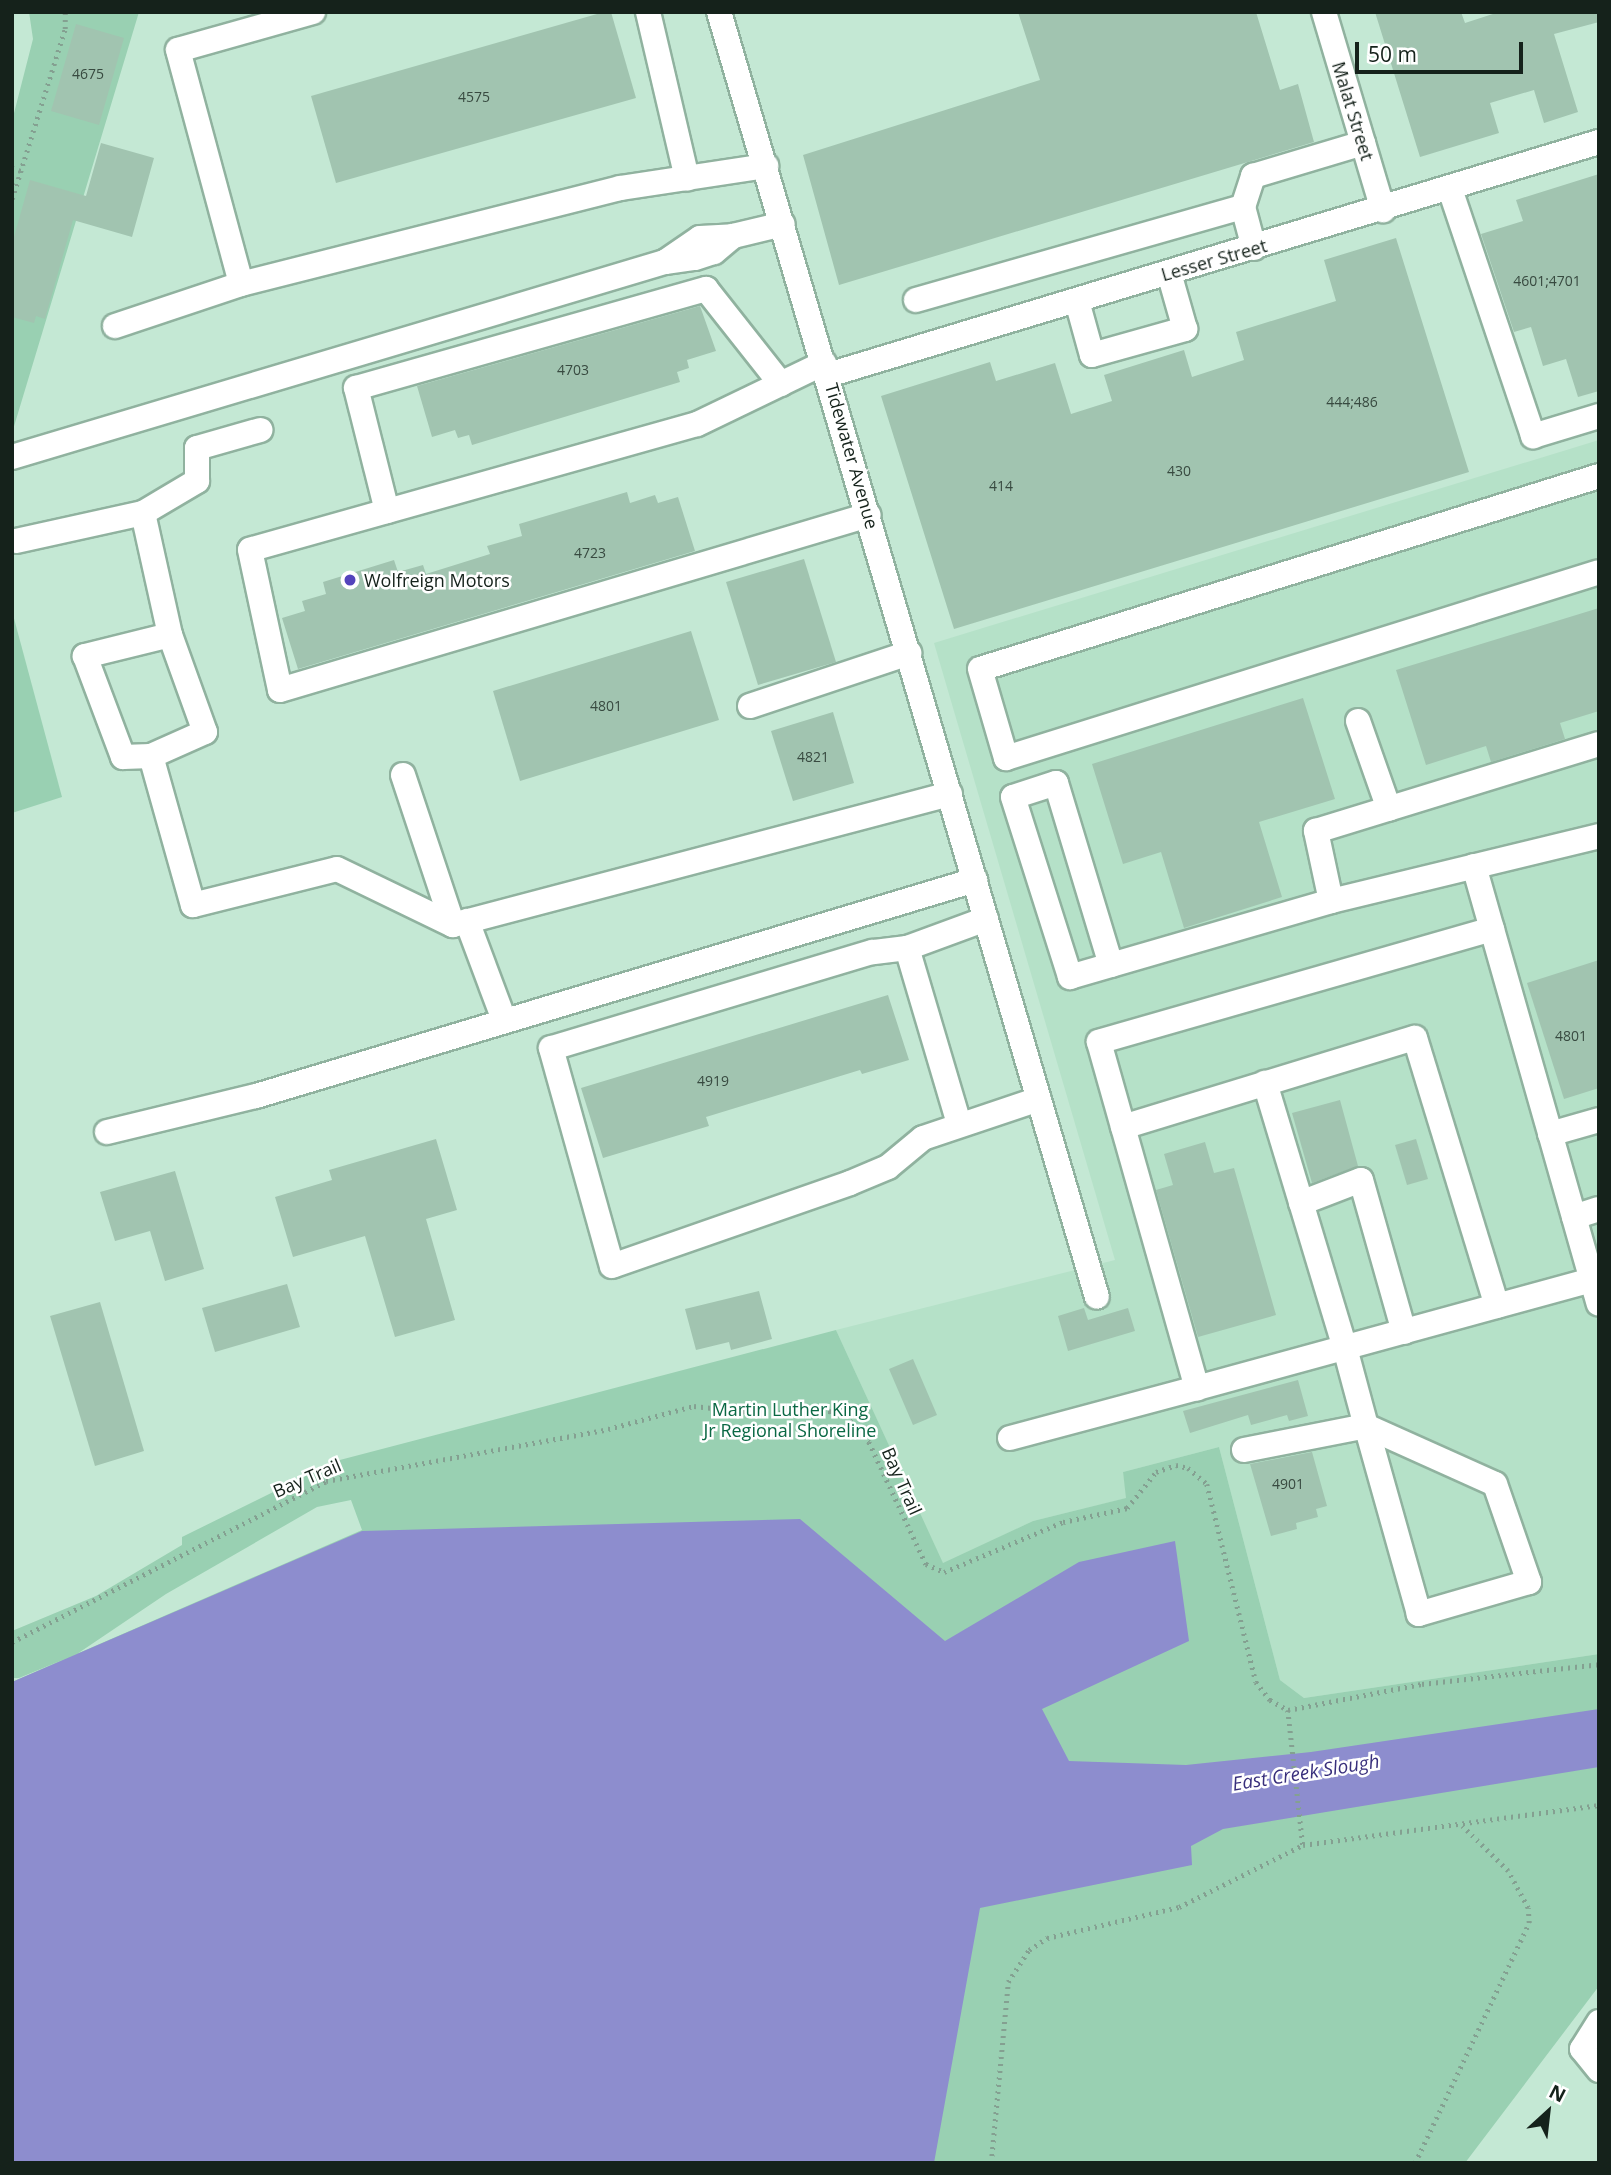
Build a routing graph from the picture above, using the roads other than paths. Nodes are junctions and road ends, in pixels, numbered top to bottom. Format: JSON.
{"nodes":[{"id":1,"x":313,"y":12,"type":"edge"},
{"id":2,"x":648,"y":12,"type":"edge"},
{"id":3,"x":719,"y":12,"type":"edge"},
{"id":4,"x":1324,"y":12,"type":"edge"},
{"id":5,"x":1599,"y":142,"type":"edge"},
{"id":6,"x":1363,"y":144,"type":"junction"},
{"id":7,"x":766,"y":166,"type":"junction"},
{"id":8,"x":687,"y":178,"type":"junction"},
{"id":9,"x":1450,"y":189,"type":"junction"},
{"id":10,"x":1243,"y":207,"type":"junction"},
{"id":11,"x":1383,"y":210,"type":"junction"},
{"id":12,"x":783,"y":224,"type":"junction"},
{"id":13,"x":1254,"y":248,"type":"junction"},
{"id":14,"x":1169,"y":273,"type":"junction"},
{"id":15,"x":242,"y":284,"type":"junction"},
{"id":16,"x":916,"y":300,"type":"dead end"},
{"id":17,"x":1077,"y":300,"type":"junction"},
{"id":18,"x":115,"y":326,"type":"dead end"},
{"id":19,"x":826,"y":369,"type":"junction"},
{"id":20,"x":781,"y":384,"type":"junction"},
{"id":21,"x":1599,"y":416,"type":"edge"},
{"id":22,"x":260,"y":430,"type":"dead end"},
{"id":23,"x":12,"y":457,"type":"edge"},
{"id":24,"x":1599,"y":476,"type":"edge"},
{"id":25,"x":387,"y":511,"type":"junction"},
{"id":26,"x":143,"y":513,"type":"junction"},
{"id":27,"x":869,"y":515,"type":"junction"},
{"id":28,"x":16,"y":541,"type":"dead end"},
{"id":29,"x":1599,"y":572,"type":"edge"},
{"id":30,"x":170,"y":635,"type":"junction"},
{"id":31,"x":909,"y":653,"type":"junction"},
{"id":32,"x":750,"y":706,"type":"dead end"},
{"id":33,"x":1358,"y":721,"type":"dead end"},
{"id":34,"x":1599,"y":744,"type":"edge"},
{"id":35,"x":151,"y":756,"type":"junction"},
{"id":36,"x":403,"y":775,"type":"dead end"},
{"id":37,"x":950,"y":794,"type":"junction"},
{"id":38,"x":1389,"y":809,"type":"junction"},
{"id":39,"x":1599,"y":836,"type":"edge"},
{"id":40,"x":1474,"y":866,"type":"junction"},
{"id":41,"x":981,"y":900,"type":"junction"},
{"id":42,"x":1331,"y":901,"type":"junction"},
{"id":43,"x":460,"y":923,"type":"junction"},
{"id":44,"x":1492,"y":929,"type":"junction"},
{"id":45,"x":907,"y":948,"type":"junction"},
{"id":46,"x":1111,"y":965,"type":"junction"},
{"id":47,"x":504,"y":1020,"type":"junction"},
{"id":48,"x":1265,"y":1083,"type":"junction"},
{"id":49,"x":1039,"y":1099,"type":"junction"},
{"id":50,"x":1599,"y":1119,"type":"edge"},
{"id":51,"x":959,"y":1123,"type":"junction"},
{"id":52,"x":1123,"y":1127,"type":"junction"},
{"id":53,"x":107,"y":1132,"type":"dead end"},
{"id":54,"x":1550,"y":1134,"type":"junction"},
{"id":55,"x":1301,"y":1203,"type":"junction"},
{"id":56,"x":1599,"y":1209,"type":"edge"},
{"id":57,"x":1574,"y":1217,"type":"junction"},
{"id":58,"x":1594,"y":1275,"type":"edge"},
{"id":59,"x":1097,"y":1297,"type":"dead end"},
{"id":60,"x":1497,"y":1306,"type":"junction"},
{"id":61,"x":1404,"y":1332,"type":"junction"},
{"id":62,"x":1345,"y":1348,"type":"junction"},
{"id":63,"x":1197,"y":1388,"type":"junction"},
{"id":64,"x":1366,"y":1426,"type":"junction"},
{"id":65,"x":1010,"y":1438,"type":"dead end"},
{"id":66,"x":1244,"y":1450,"type":"dead end"},
{"id":67,"x":1599,"y":2022,"type":"edge"},
{"id":68,"x":1599,"y":2070,"type":"edge"}],
"edges":[{"from":1,"to":15,"type":"street"},
{"from":2,"to":8,"type":"street"},
{"from":3,"to":7,"type":"street","name":"Tidewater Avenue"},
{"from":4,"to":6,"type":"street","name":"Malat Street"},
{"from":5,"to":9,"type":"street","name":"Lesser Street"},
{"from":6,"to":10,"type":"street"},
{"from":6,"to":11,"type":"street","name":"Malat Street"},
{"from":7,"to":8,"type":"street"},
{"from":7,"to":12,"type":"street","name":"Tidewater Avenue"},
{"from":8,"to":15,"type":"street"},
{"from":9,"to":11,"type":"street","name":"Lesser Street"},
{"from":9,"to":21,"type":"street"},
{"from":10,"to":13,"type":"street"},
{"from":10,"to":16,"type":"street"},
{"from":11,"to":13,"type":"street","name":"Lesser Street"},
{"from":12,"to":19,"type":"street","name":"Tidewater Avenue"},
{"from":12,"to":23,"type":"street"},
{"from":13,"to":14,"type":"street","name":"Lesser Street"},
{"from":14,"to":17,"type":"street","name":"Lesser Street"},
{"from":14,"to":17,"type":"street"},
{"from":15,"to":18,"type":"street"},
{"from":17,"to":19,"type":"street","name":"Lesser Street"},
{"from":19,"to":20,"type":"street","name":"Lesser Street"},
{"from":19,"to":27,"type":"street","name":"Tidewater Avenue"},
{"from":20,"to":25,"type":"street","name":"Lesser Street"},
{"from":20,"to":25,"type":"street"},
{"from":22,"to":26,"type":"street"},
{"from":24,"to":29,"type":"street"},
{"from":25,"to":27,"type":"street","name":"Lesser Street"},
{"from":26,"to":28,"type":"street"},
{"from":26,"to":30,"type":"street"},
{"from":27,"to":31,"type":"street","name":"Tidewater Avenue"},
{"from":30,"to":35,"type":"street"},
{"from":30,"to":35,"type":"street"},
{"from":31,"to":32,"type":"street"},
{"from":31,"to":37,"type":"street","name":"Tidewater Avenue"},
{"from":33,"to":38,"type":"street"},
{"from":34,"to":38,"type":"street"},
{"from":35,"to":43,"type":"street"},
{"from":36,"to":43,"type":"street"},
{"from":37,"to":41,"type":"street","name":"Tidewater Avenue"},
{"from":37,"to":43,"type":"street"},
{"from":38,"to":42,"type":"street"},
{"from":39,"to":40,"type":"street"},
{"from":40,"to":42,"type":"street"},
{"from":40,"to":44,"type":"street"},
{"from":41,"to":45,"type":"street"},
{"from":41,"to":47,"type":"street"},
{"from":41,"to":49,"type":"street","name":"Tidewater Avenue"},
{"from":42,"to":46,"type":"street"},
{"from":43,"to":47,"type":"street"},
{"from":44,"to":52,"type":"street"},
{"from":44,"to":54,"type":"street"},
{"from":45,"to":51,"type":"street"},
{"from":45,"to":51,"type":"street"},
{"from":46,"to":46,"type":"street"},
{"from":47,"to":53,"type":"street"},
{"from":48,"to":52,"type":"street"},
{"from":48,"to":55,"type":"street"},
{"from":48,"to":60,"type":"street"},
{"from":49,"to":51,"type":"street"},
{"from":49,"to":59,"type":"street","name":"Tidewater Avenue"},
{"from":50,"to":54,"type":"street"},
{"from":52,"to":63,"type":"street"},
{"from":54,"to":57,"type":"street"},
{"from":55,"to":61,"type":"street"},
{"from":55,"to":62,"type":"street"},
{"from":56,"to":57,"type":"street"},
{"from":57,"to":58,"type":"street"},
{"from":58,"to":60,"type":"street"},
{"from":60,"to":61,"type":"street"},
{"from":61,"to":62,"type":"street"},
{"from":62,"to":63,"type":"street"},
{"from":62,"to":64,"type":"street"},
{"from":63,"to":65,"type":"street"},
{"from":64,"to":64,"type":"street"},
{"from":64,"to":66,"type":"street"},
{"from":67,"to":68,"type":"street"}]}
